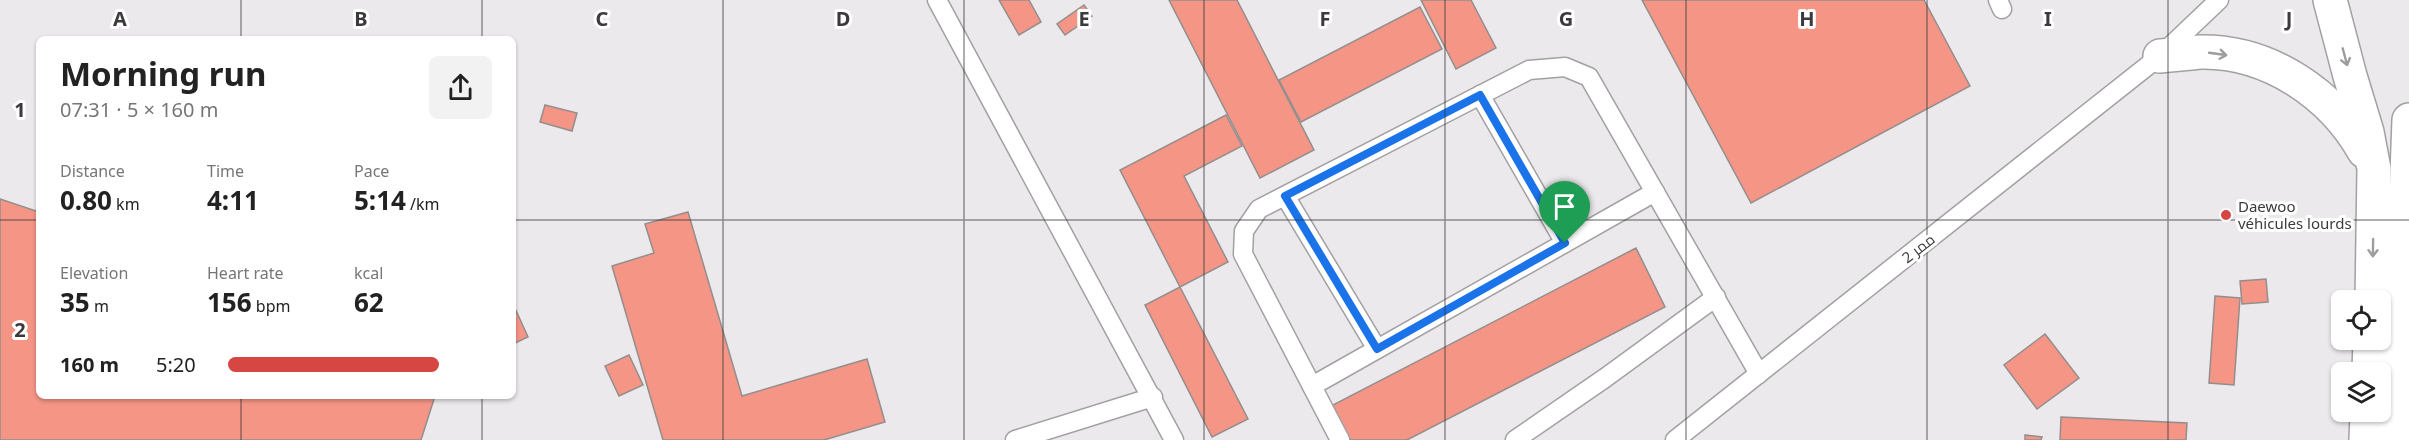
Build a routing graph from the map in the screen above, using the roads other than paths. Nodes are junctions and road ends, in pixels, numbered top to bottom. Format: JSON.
{"nodes":[{"id":1,"x":937,"y":0,"type":"edge"},
{"id":2,"x":2204,"y":0,"type":"edge"},
{"id":3,"x":2219,"y":0,"type":"edge"},
{"id":4,"x":2330,"y":0,"type":"edge"},
{"id":5,"x":2160,"y":56,"type":"junction"},
{"id":6,"x":1480,"y":95,"type":"junction"},
{"id":7,"x":2409,"y":120,"type":"edge"},
{"id":8,"x":2409,"y":145,"type":"edge"},
{"id":9,"x":2374,"y":169,"type":"junction"},
{"id":10,"x":1655,"y":192,"type":"junction"},
{"id":11,"x":1285,"y":196,"type":"junction"},
{"id":12,"x":1565,"y":243,"type":"junction"},
{"id":13,"x":2372,"y":290,"type":"edge"},
{"id":14,"x":1716,"y":297,"type":"junction"},
{"id":15,"x":1377,"y":349,"type":"junction"},
{"id":16,"x":1759,"y":374,"type":"junction"},
{"id":17,"x":1312,"y":386,"type":"junction"},
{"id":18,"x":1153,"y":397,"type":"junction"},
{"id":19,"x":2367,"y":422,"type":"edge"},
{"id":20,"x":1015,"y":440,"type":"edge"},
{"id":21,"x":1174,"y":440,"type":"edge"},
{"id":22,"x":1340,"y":440,"type":"edge"},
{"id":23,"x":1515,"y":440,"type":"edge"},
{"id":24,"x":1676,"y":440,"type":"edge"},
{"id":25,"x":2366,"y":440,"type":"edge"},
{"id":26,"x":2397,"y":440,"type":"edge"}],
"edges":[{"from":1,"to":18,"type":"lane"},
{"from":2,"to":5,"type":"lane","name":"ممر 2"},
{"from":3,"to":5,"type":"lane","name":"ممر 2"},
{"from":4,"to":9,"type":"main road","one_way":true},
{"from":5,"to":9,"type":"main road","one_way":true},
{"from":5,"to":16,"type":"lane","name":"ممر 2"},
{"from":6,"to":10,"type":"lane"},
{"from":6,"to":11,"type":"lane"},
{"from":6,"to":12,"type":"lane"},
{"from":7,"to":8,"type":"main road"},
{"from":8,"to":26,"type":"main road"},
{"from":9,"to":13,"type":"main road","one_way":true},
{"from":10,"to":12,"type":"lane"},
{"from":10,"to":14,"type":"lane"},
{"from":11,"to":15,"type":"lane"},
{"from":11,"to":17,"type":"lane"},
{"from":12,"to":15,"type":"lane"},
{"from":14,"to":16,"type":"lane"},
{"from":14,"to":23,"type":"lane"},
{"from":15,"to":17,"type":"lane"},
{"from":16,"to":24,"type":"lane","name":"ممر 2"},
{"from":17,"to":22,"type":"lane"},
{"from":18,"to":20,"type":"lane"},
{"from":18,"to":21,"type":"lane"},
{"from":19,"to":25,"type":"main road"}]}
